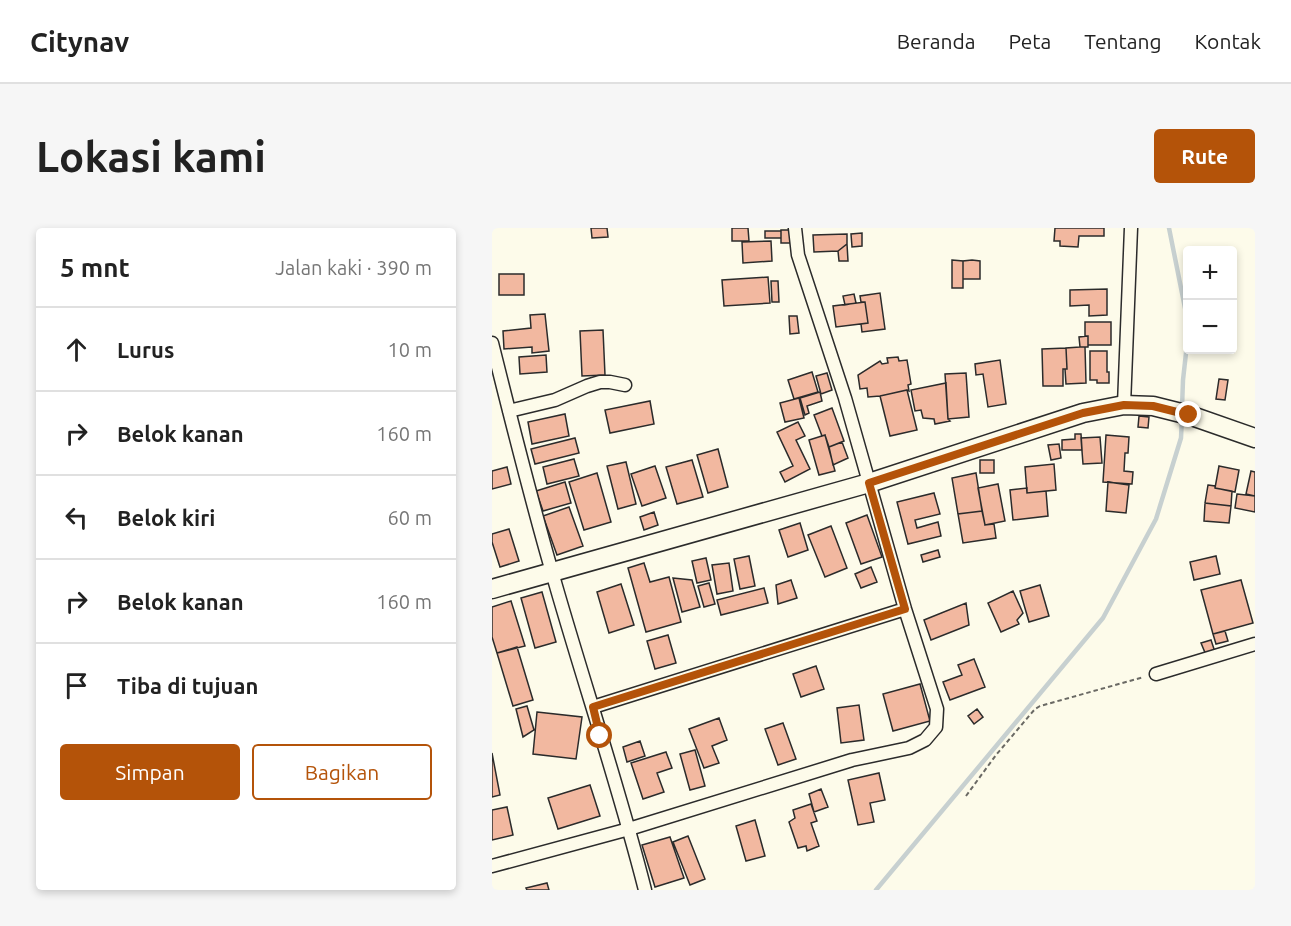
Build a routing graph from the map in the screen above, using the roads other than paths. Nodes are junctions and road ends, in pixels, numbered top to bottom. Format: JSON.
{"nodes":[{"id":1,"x":795,"y":228,"type":"edge"},
{"id":2,"x":1131,"y":228,"type":"edge"},
{"id":3,"x":492,"y":343,"type":"edge"},
{"id":4,"x":625,"y":385,"type":"dead end"},
{"id":5,"x":1124,"y":405,"type":"junction"},
{"id":6,"x":509,"y":411,"type":"junction"},
{"id":7,"x":1255,"y":438,"type":"edge"},
{"id":8,"x":869,"y":483,"type":"junction"},
{"id":9,"x":552,"y":573,"type":"junction"},
{"id":10,"x":492,"y":589,"type":"edge"},
{"id":11,"x":905,"y":609,"type":"junction"},
{"id":12,"x":1255,"y":644,"type":"edge"},
{"id":13,"x":1156,"y":674,"type":"road end"},
{"id":14,"x":593,"y":707,"type":"junction"},
{"id":15,"x":629,"y":829,"type":"junction"},
{"id":16,"x":492,"y":866,"type":"edge"},
{"id":17,"x":645,"y":890,"type":"edge"}],
"edges":[{"from":1,"to":8,"type":"street"},
{"from":2,"to":5,"type":"street"},
{"from":3,"to":6,"type":"street"},
{"from":4,"to":6,"type":"street"},
{"from":5,"to":7,"type":"street"},
{"from":5,"to":8,"type":"street"},
{"from":6,"to":9,"type":"street"},
{"from":8,"to":9,"type":"street"},
{"from":8,"to":11,"type":"street"},
{"from":9,"to":10,"type":"street"},
{"from":9,"to":14,"type":"street"},
{"from":11,"to":14,"type":"street"},
{"from":11,"to":15,"type":"street"},
{"from":12,"to":13,"type":"street"},
{"from":14,"to":15,"type":"street"},
{"from":15,"to":16,"type":"street"},
{"from":15,"to":17,"type":"street"}]}
